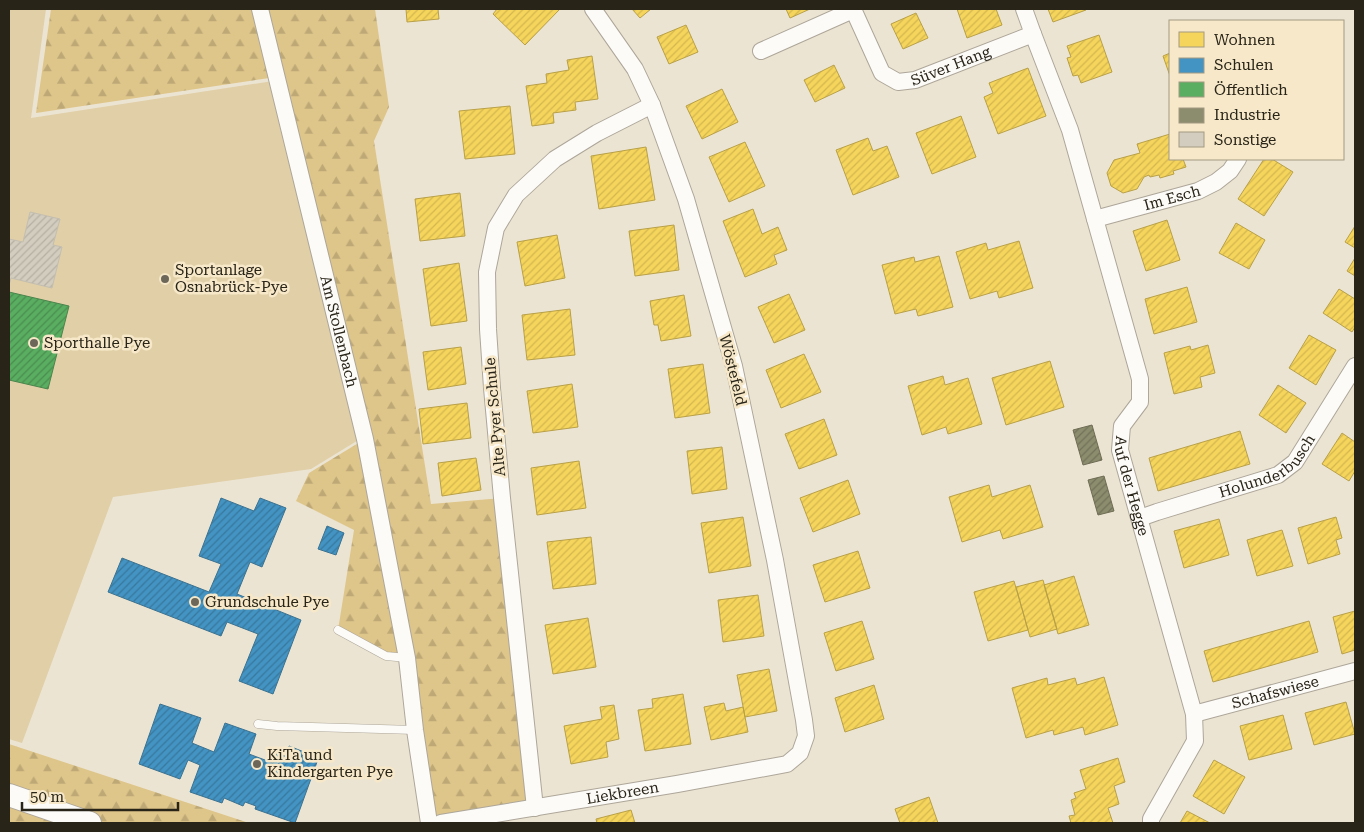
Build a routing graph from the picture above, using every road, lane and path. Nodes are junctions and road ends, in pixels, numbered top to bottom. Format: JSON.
{"nodes":[{"id":1,"x":260,"y":9,"type":"edge"},
{"id":2,"x":593,"y":9,"type":"edge"},
{"id":3,"x":853,"y":9,"type":"edge"},
{"id":4,"x":1024,"y":9,"type":"edge"},
{"id":5,"x":1033,"y":34,"type":"junction"},
{"id":6,"x":760,"y":52,"type":"dead end"},
{"id":7,"x":652,"y":105,"type":"junction"},
{"id":8,"x":1237,"y":160,"type":"edge"},
{"id":9,"x":1095,"y":219,"type":"junction"},
{"id":10,"x":1355,"y":366,"type":"edge"},
{"id":11,"x":1140,"y":518,"type":"junction"},
{"id":12,"x":338,"y":630,"type":"dead end"},
{"id":13,"x":407,"y":658,"type":"junction"},
{"id":14,"x":1355,"y":671,"type":"edge"},
{"id":15,"x":1194,"y":714,"type":"junction"},
{"id":16,"x":258,"y":724,"type":"dead end"},
{"id":17,"x":415,"y":730,"type":"junction"},
{"id":18,"x":800,"y":753,"type":"joint"},
{"id":19,"x":9,"y":795,"type":"edge"},
{"id":20,"x":535,"y":808,"type":"junction"},
{"id":21,"x":90,"y":823,"type":"edge"},
{"id":22,"x":430,"y":823,"type":"edge"},
{"id":23,"x":441,"y":823,"type":"edge"},
{"id":24,"x":1151,"y":823,"type":"edge"}],
"edges":[{"from":1,"to":13,"type":"street","name":"Am Stollenbach"},
{"from":2,"to":7,"type":"street","name":"Wöstefeld"},
{"from":3,"to":5,"type":"street","name":"Süver Hang"},
{"from":3,"to":6,"type":"street"},
{"from":4,"to":5,"type":"street"},
{"from":5,"to":9,"type":"street","name":"Auf der Hegge"},
{"from":7,"to":18,"type":"street","name":"Wöstefeld"},
{"from":7,"to":20,"type":"street","name":"Alte Pyer Schule"},
{"from":8,"to":9,"type":"street","name":"Im Esch"},
{"from":9,"to":11,"type":"street","name":"Auf der Hegge"},
{"from":10,"to":11,"type":"street","name":"Holunderbusch"},
{"from":11,"to":15,"type":"street","name":"Auf der Hegge"},
{"from":12,"to":13,"type":"lane"},
{"from":13,"to":17,"type":"street","name":"Am Stollenbach"},
{"from":14,"to":15,"type":"street","name":"Schafswiese"},
{"from":15,"to":24,"type":"street","name":"Auf der Hegge"},
{"from":16,"to":17,"type":"lane"},
{"from":17,"to":22,"type":"street","name":"Am Stollenbach"},
{"from":18,"to":20,"type":"street","name":"Liekbreen"},
{"from":19,"to":21,"type":"street"},
{"from":20,"to":23,"type":"street","name":"Liekbreen"}]}
